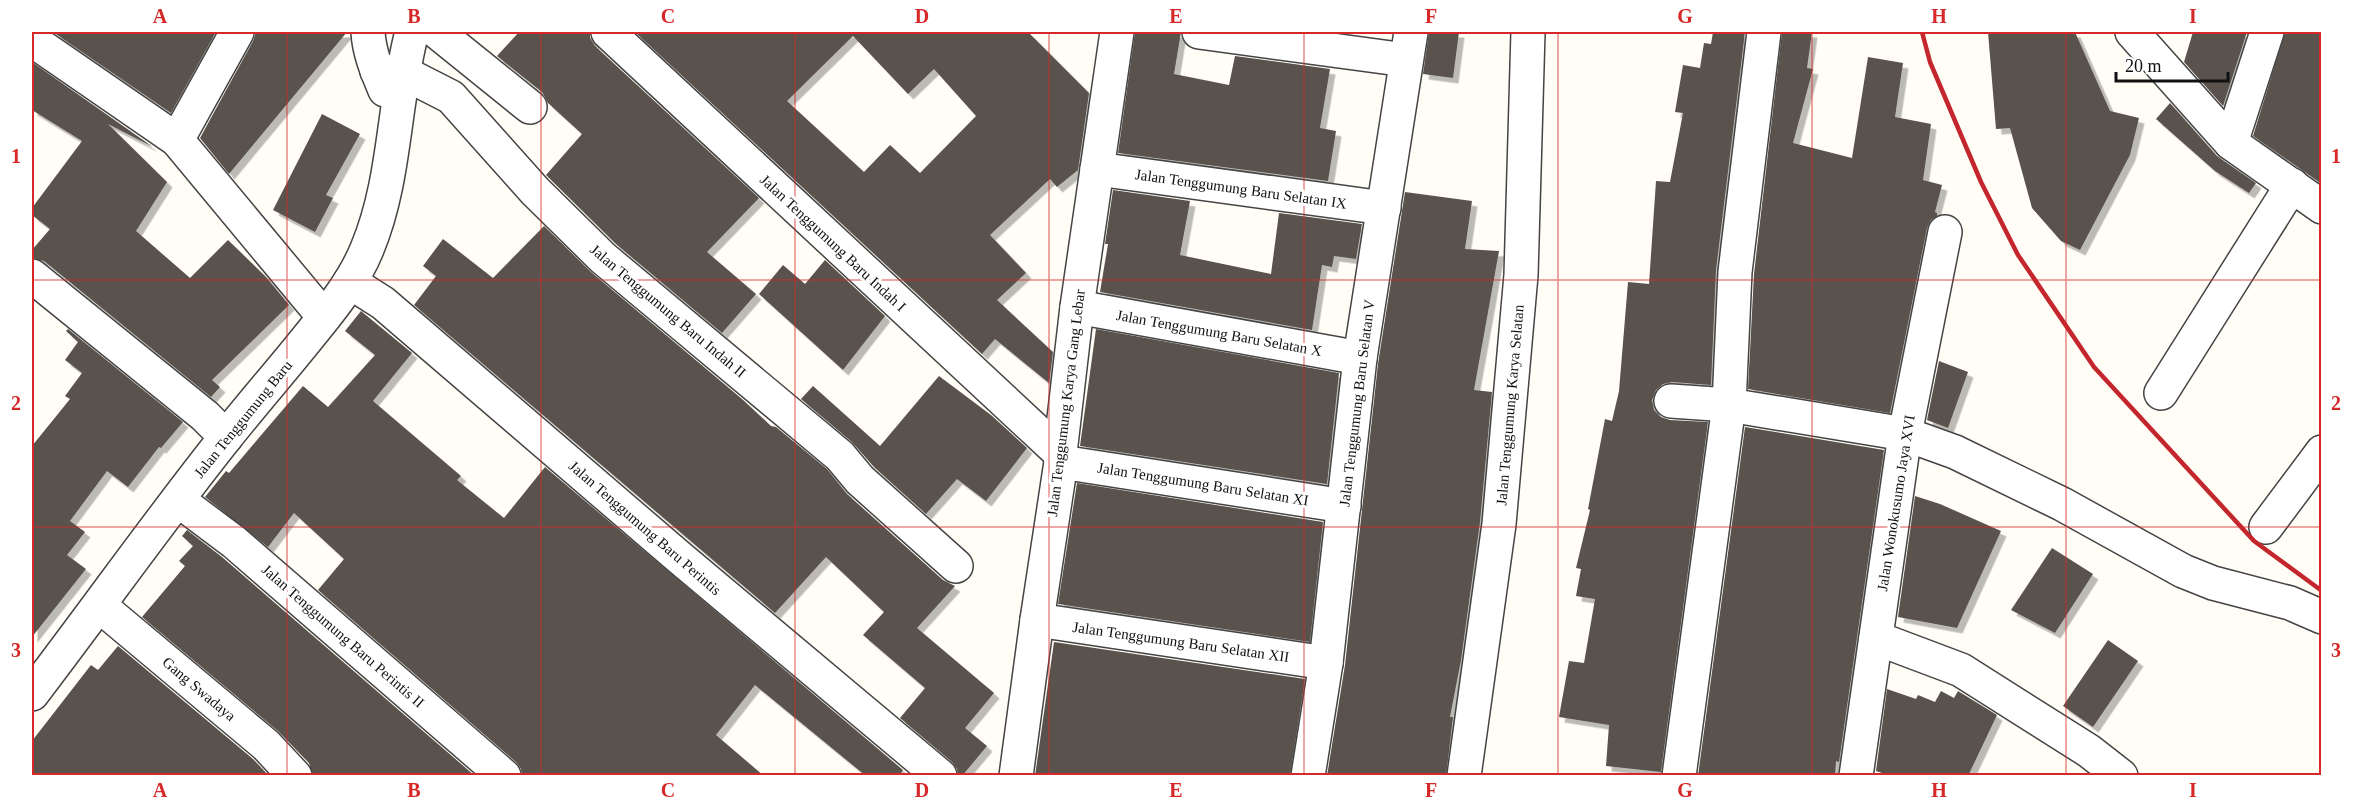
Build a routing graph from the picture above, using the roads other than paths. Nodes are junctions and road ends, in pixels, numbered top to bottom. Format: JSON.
{"nodes":[{"id":1,"x":368,"y":32,"type":"edge"},
{"id":2,"x":412,"y":32,"type":"edge"},
{"id":3,"x":437,"y":32,"type":"edge"},
{"id":4,"x":608,"y":32,"type":"edge"},
{"id":5,"x":1117,"y":32,"type":"edge"},
{"id":6,"x":1199,"y":32,"type":"edge"},
{"id":7,"x":1528,"y":32,"type":"edge"},
{"id":8,"x":1764,"y":32,"type":"edge"},
{"id":9,"x":2132,"y":32,"type":"edge"},
{"id":10,"x":2266,"y":32,"type":"edge"},
{"id":11,"x":225,"y":36,"type":"edge"},
{"id":12,"x":32,"y":40,"type":"edge"},
{"id":13,"x":1408,"y":46,"type":"edge"},
{"id":14,"x":389,"y":72,"type":"junction"},
{"id":15,"x":530,"y":107,"type":"dead end"},
{"id":16,"x":177,"y":140,"type":"junction"},
{"id":17,"x":2231,"y":143,"type":"junction"},
{"id":18,"x":1097,"y":169,"type":"junction"},
{"id":19,"x":2292,"y":185,"type":"junction"},
{"id":20,"x":2322,"y":207,"type":"edge"},
{"id":21,"x":1384,"y":208,"type":"junction"},
{"id":22,"x":1945,"y":232,"type":"dead end"},
{"id":23,"x":32,"y":276,"type":"edge"},
{"id":24,"x":350,"y":282,"type":"junction"},
{"id":25,"x":1077,"y":307,"type":"junction"},
{"id":26,"x":324,"y":318,"type":"junction"},
{"id":27,"x":1360,"y":358,"type":"junction"},
{"id":28,"x":2160,"y":393,"type":"dead end"},
{"id":29,"x":1671,"y":401,"type":"dead end"},
{"id":30,"x":1729,"y":405,"type":"junction"},
{"id":31,"x":216,"y":427,"type":"junction"},
{"id":32,"x":1905,"y":434,"type":"junction"},
{"id":33,"x":2322,"y":452,"type":"edge"},
{"id":34,"x":1061,"y":457,"type":"junction"},
{"id":35,"x":178,"y":500,"type":"junction"},
{"id":36,"x":1344,"y":506,"type":"junction"},
{"id":37,"x":2266,"y":527,"type":"dead end"},
{"id":38,"x":956,"y":566,"type":"dead end"},
{"id":39,"x":99,"y":606,"type":"junction"},
{"id":40,"x":2322,"y":617,"type":"edge"},
{"id":41,"x":1036,"y":620,"type":"junction"},
{"id":42,"x":1876,"y":638,"type":"junction"},
{"id":43,"x":1326,"y":663,"type":"junction"},
{"id":44,"x":32,"y":694,"type":"edge"},
{"id":45,"x":920,"y":768,"type":"edge"},
{"id":46,"x":295,"y":776,"type":"edge"},
{"id":47,"x":504,"y":776,"type":"edge"},
{"id":48,"x":1016,"y":776,"type":"edge"},
{"id":49,"x":1308,"y":776,"type":"edge"},
{"id":50,"x":1464,"y":776,"type":"edge"},
{"id":51,"x":1679,"y":776,"type":"edge"},
{"id":52,"x":1856,"y":776,"type":"edge"},
{"id":53,"x":2121,"y":776,"type":"edge"}],
"edges":[{"from":1,"to":14,"type":"street","name":"Jalan Tenggumung Baru"},
{"from":2,"to":14,"type":"street","name":"Jalan Tenggumung Baru"},
{"from":3,"to":15,"type":"street"},
{"from":4,"to":34,"type":"street","name":"Jalan Tenggumung Baru Indah I"},
{"from":5,"to":18,"type":"street","name":"Jalan Tenggumung Karya Gang Lebar"},
{"from":6,"to":13,"type":"street"},
{"from":7,"to":50,"type":"street","name":"Jalan Tenggumung Karya Selatan"},
{"from":8,"to":30,"type":"street"},
{"from":9,"to":17,"type":"street"},
{"from":10,"to":17,"type":"street"},
{"from":11,"to":16,"type":"street"},
{"from":12,"to":16,"type":"street"},
{"from":13,"to":21,"type":"street","name":"Jalan Tenggumung Baru Selatan V"},
{"from":14,"to":24,"type":"street","name":"Jalan Tenggumung Baru"},
{"from":14,"to":38,"type":"street","name":"Jalan Tenggumung Baru Indah II"},
{"from":16,"to":26,"type":"street"},
{"from":17,"to":19,"type":"street"},
{"from":18,"to":21,"type":"street","name":"Jalan Tenggumung Baru Selatan IX"},
{"from":18,"to":25,"type":"street","name":"Jalan Tenggumung Karya Gang Lebar"},
{"from":19,"to":20,"type":"street"},
{"from":19,"to":28,"type":"street"},
{"from":21,"to":27,"type":"street","name":"Jalan Tenggumung Baru Selatan V"},
{"from":22,"to":32,"type":"street","name":"Jalan Wonokusumo Jaya XVI"},
{"from":23,"to":31,"type":"street"},
{"from":24,"to":26,"type":"street","name":"Jalan Tenggumung Baru"},
{"from":24,"to":45,"type":"street","name":"Jalan Tenggumung Baru Perintis"},
{"from":25,"to":27,"type":"street","name":"Jalan Tenggumung Baru Selatan X"},
{"from":25,"to":34,"type":"street","name":"Jalan Tenggumung Karya Gang Lebar"},
{"from":26,"to":31,"type":"street","name":"Jalan Tenggumung Baru"},
{"from":27,"to":36,"type":"street","name":"Jalan Tenggumung Baru Selatan V"},
{"from":29,"to":30,"type":"street"},
{"from":30,"to":32,"type":"street"},
{"from":30,"to":51,"type":"street"},
{"from":31,"to":35,"type":"street","name":"Jalan Tenggumung Baru"},
{"from":32,"to":40,"type":"street"},
{"from":32,"to":42,"type":"street","name":"Jalan Wonokusumo Jaya XVI"},
{"from":33,"to":37,"type":"street"},
{"from":34,"to":36,"type":"street","name":"Jalan Tenggumung Baru Selatan XI"},
{"from":34,"to":41,"type":"street","name":"Jalan Tenggumung Karya Gang Lebar"},
{"from":35,"to":39,"type":"street","name":"Jalan Tenggumung Baru"},
{"from":35,"to":47,"type":"street","name":"Jalan Tenggumung Baru Perintis II"},
{"from":36,"to":43,"type":"street","name":"Jalan Tenggumung Baru Selatan V"},
{"from":39,"to":44,"type":"street","name":"Jalan Tenggumung Baru"},
{"from":39,"to":46,"type":"street","name":"Gang Swadaya"},
{"from":41,"to":43,"type":"street","name":"Jalan Tenggumung Baru Selatan XII"},
{"from":41,"to":48,"type":"street","name":"Jalan Tenggumung Karya Gang Lebar"},
{"from":42,"to":52,"type":"street","name":"Jalan Wonokusumo Jaya XVI"},
{"from":42,"to":53,"type":"street"},
{"from":43,"to":49,"type":"street","name":"Jalan Tenggumung Baru Selatan V"}]}
